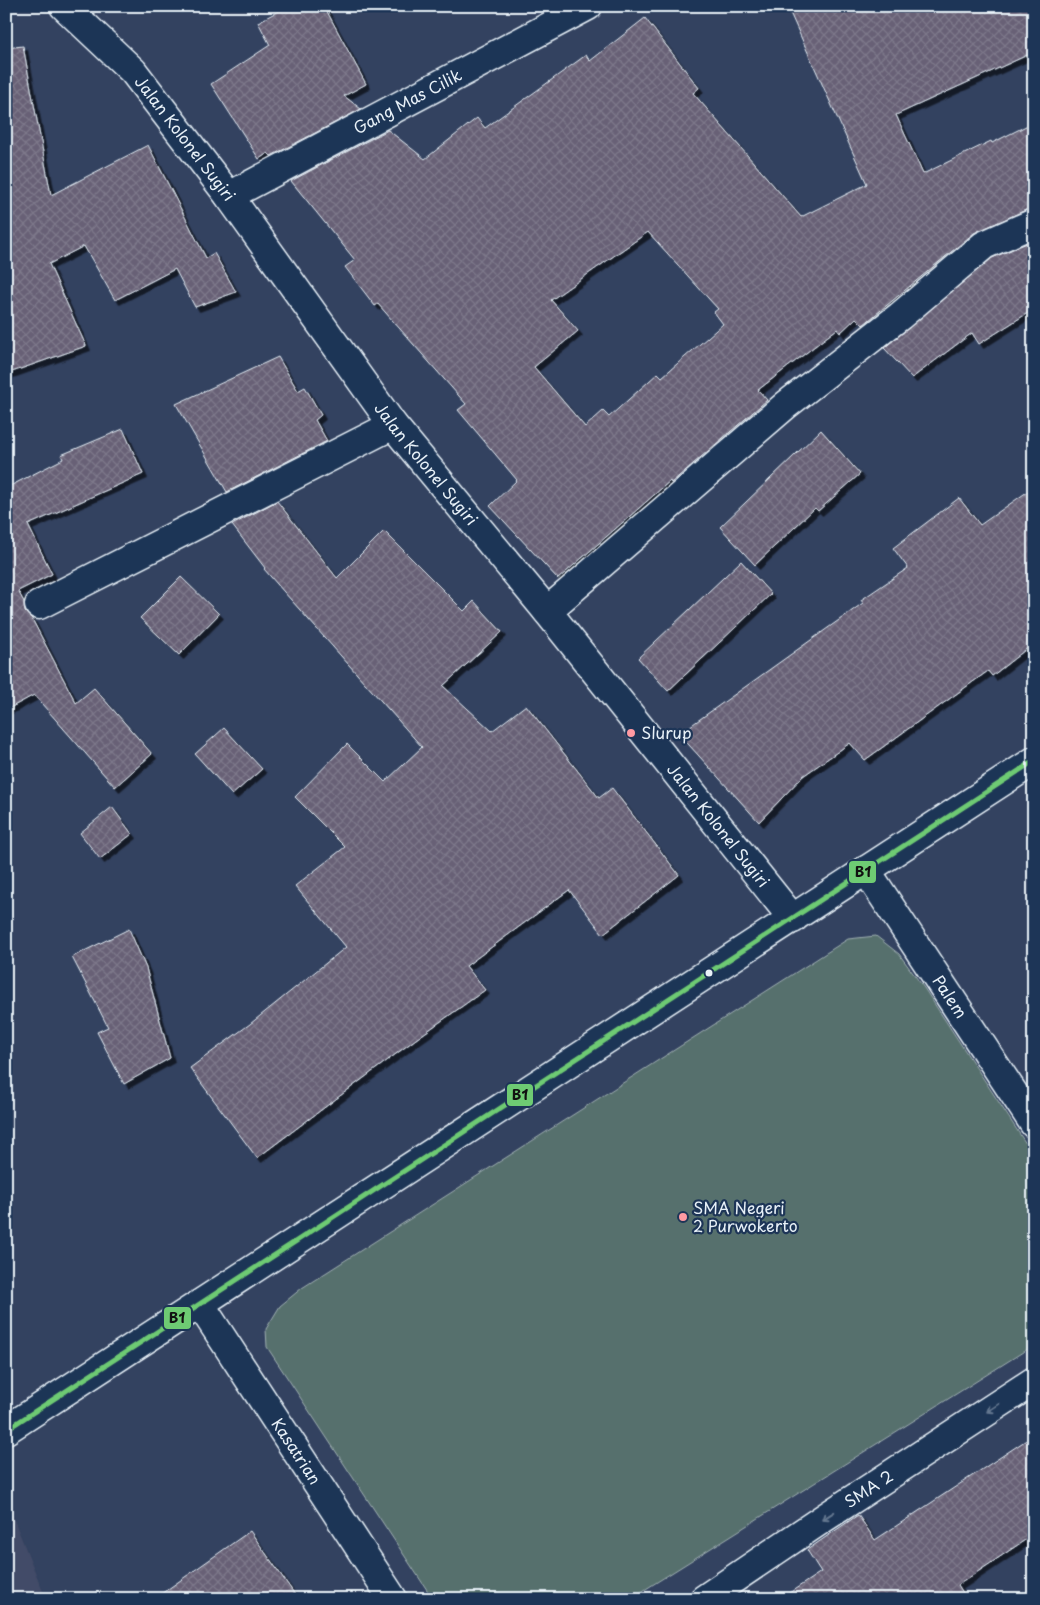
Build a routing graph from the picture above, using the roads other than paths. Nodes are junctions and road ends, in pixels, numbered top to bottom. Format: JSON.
{"nodes":[{"id":1,"x":64,"y":6,"type":"edge"},
{"id":2,"x":588,"y":6,"type":"edge"},
{"id":3,"x":229,"y":196,"type":"junction"},
{"id":4,"x":1034,"y":224,"type":"edge"},
{"id":5,"x":393,"y":425,"type":"junction"},
{"id":6,"x":39,"y":605,"type":"dead end"},
{"id":7,"x":547,"y":611,"type":"junction"},
{"id":8,"x":1034,"y":761,"type":"edge"},
{"id":9,"x":866,"y":870,"type":"junction"},
{"id":10,"x":793,"y":919,"type":"junction"},
{"id":11,"x":1034,"y":1124,"type":"edge"},
{"id":12,"x":200,"y":1304,"type":"junction"},
{"id":13,"x":1034,"y":1381,"type":"edge"},
{"id":14,"x":6,"y":1430,"type":"edge"},
{"id":15,"x":393,"y":1599,"type":"edge"},
{"id":16,"x":704,"y":1599,"type":"edge"}],
"edges":[{"from":1,"to":3,"type":"street","name":"Jalan Kolonel Sugiri"},
{"from":2,"to":3,"type":"street","name":"Gang Mas Cilik"},
{"from":3,"to":5,"type":"street","name":"Jalan Kolonel Sugiri"},
{"from":4,"to":7,"type":"street"},
{"from":5,"to":6,"type":"street"},
{"from":5,"to":7,"type":"street","name":"Jalan Kolonel Sugiri"},
{"from":7,"to":10,"type":"street","name":"Jalan Kolonel Sugiri"},
{"from":8,"to":9,"type":"street"},
{"from":9,"to":10,"type":"street"},
{"from":9,"to":11,"type":"street","name":"Palem"},
{"from":10,"to":12,"type":"street"},
{"from":12,"to":14,"type":"street"},
{"from":12,"to":15,"type":"street","name":"Kasatrian"},
{"from":13,"to":16,"type":"street","name":"SMA 2","one_way":true}]}
